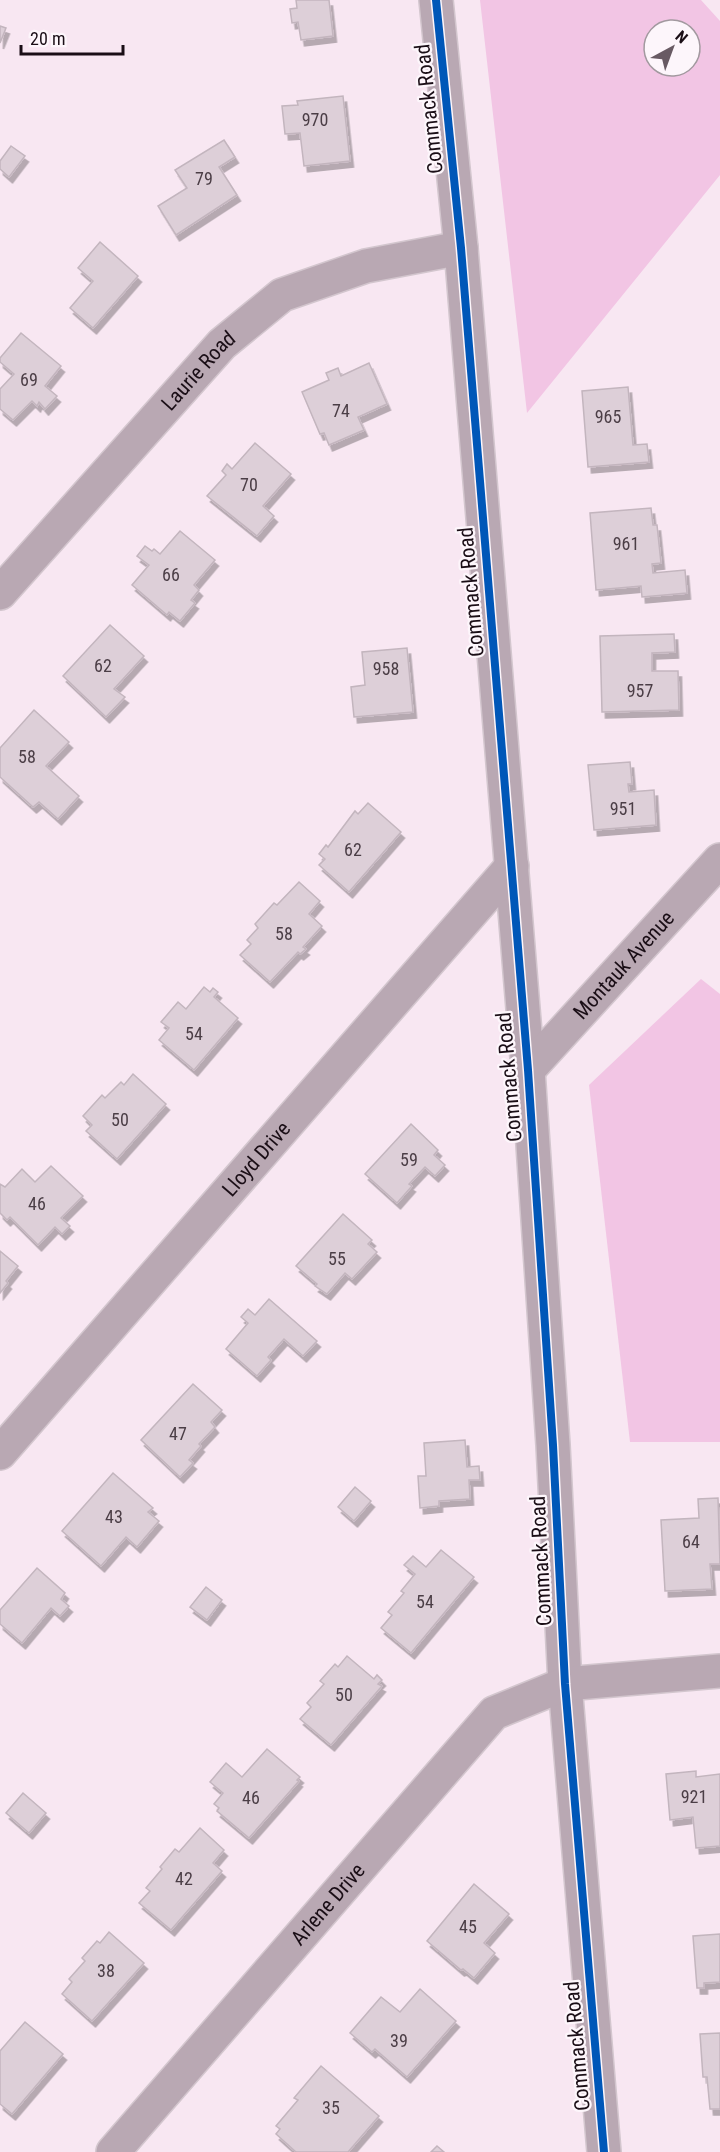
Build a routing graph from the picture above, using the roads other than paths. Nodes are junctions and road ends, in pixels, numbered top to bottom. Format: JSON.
{"nodes":[{"id":1,"x":436,"y":0,"type":"edge"},
{"id":2,"x":461,"y":248,"type":"junction"},
{"id":3,"x":0,"y":593,"type":"edge"},
{"id":4,"x":720,"y":860,"type":"edge"},
{"id":5,"x":512,"y":866,"type":"junction"},
{"id":6,"x":528,"y":1070,"type":"junction"},
{"id":7,"x":0,"y":1453,"type":"edge"},
{"id":8,"x":720,"y":1671,"type":"edge"},
{"id":9,"x":565,"y":1684,"type":"junction"},
{"id":10,"x":113,"y":2152,"type":"edge"},
{"id":11,"x":604,"y":2152,"type":"edge"}],
"edges":[{"from":1,"to":2,"type":"street","name":"Commack Road"},
{"from":2,"to":3,"type":"street","name":"Laurie Road"},
{"from":2,"to":5,"type":"street","name":"Commack Road"},
{"from":4,"to":6,"type":"street","name":"Montauk Avenue"},
{"from":5,"to":6,"type":"street","name":"Commack Road"},
{"from":5,"to":7,"type":"street","name":"Lloyd Drive"},
{"from":6,"to":9,"type":"street","name":"Commack Road"},
{"from":8,"to":9,"type":"street","name":"Arlene Drive"},
{"from":9,"to":10,"type":"street","name":"Arlene Drive"},
{"from":9,"to":11,"type":"street","name":"Commack Road"}]}
